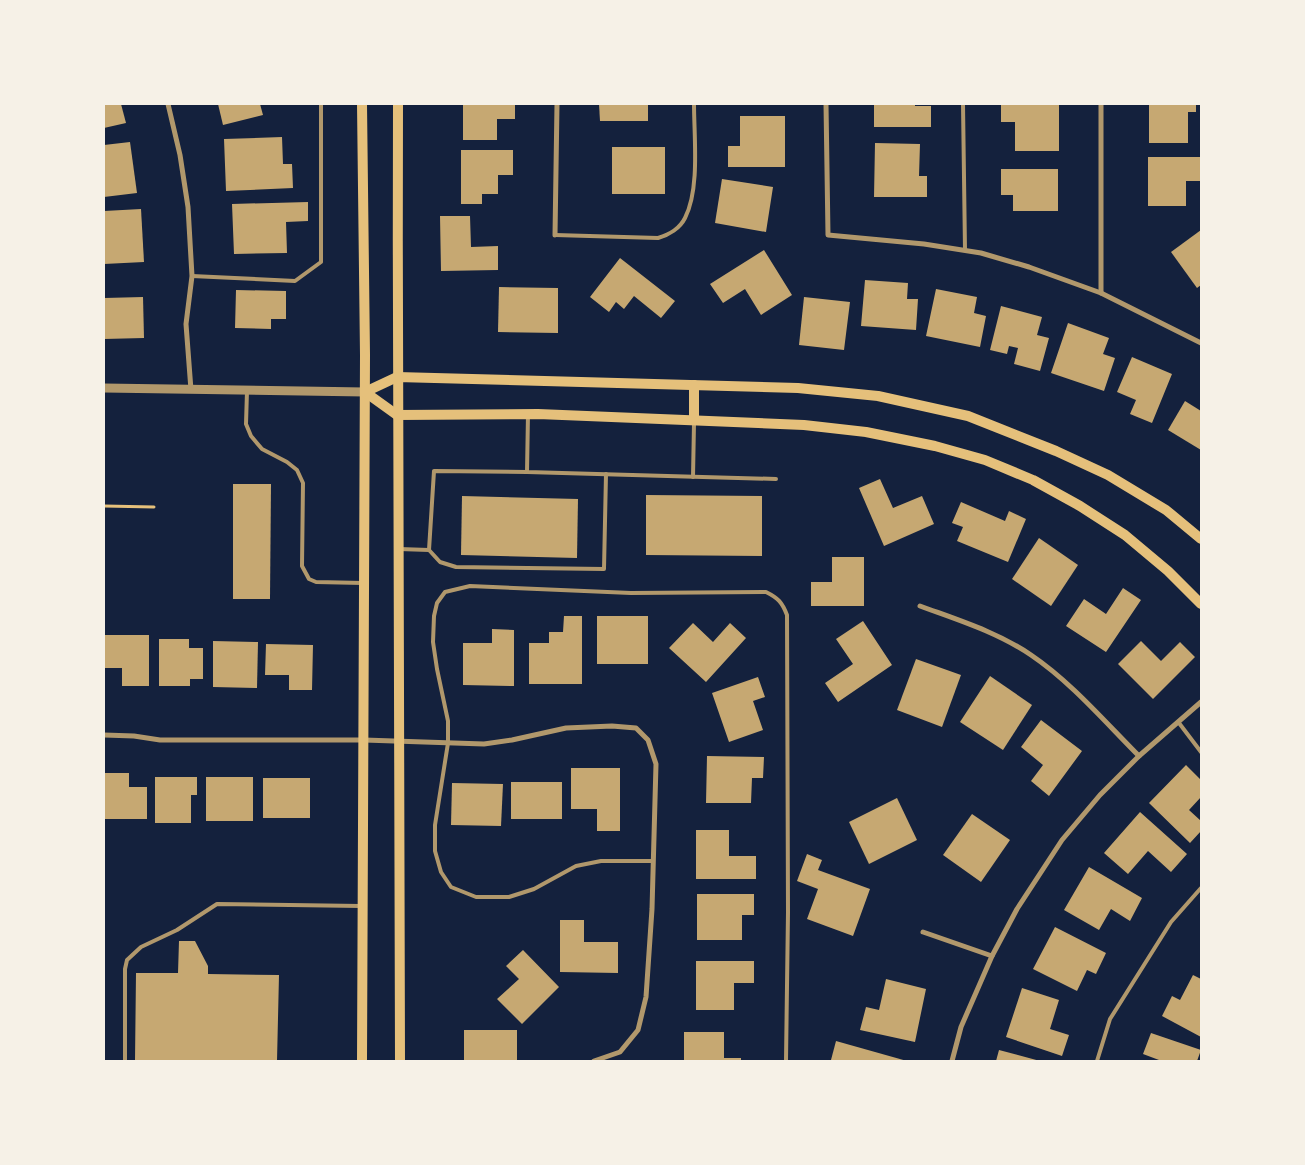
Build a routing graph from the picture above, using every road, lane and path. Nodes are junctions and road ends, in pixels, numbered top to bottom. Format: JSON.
{"nodes":[{"id":1,"x":168,"y":104,"type":"edge"},
{"id":2,"x":321,"y":104,"type":"edge"},
{"id":3,"x":362,"y":104,"type":"edge"},
{"id":4,"x":398,"y":104,"type":"edge"},
{"id":5,"x":557,"y":104,"type":"edge"},
{"id":6,"x":694,"y":104,"type":"edge"},
{"id":7,"x":826,"y":104,"type":"edge"},
{"id":8,"x":963,"y":104,"type":"edge"},
{"id":9,"x":1102,"y":104,"type":"edge"},
{"id":10,"x":555,"y":234,"type":"joint"},
{"id":11,"x":964,"y":250,"type":"junction"},
{"id":12,"x":192,"y":276,"type":"junction"},
{"id":13,"x":1101,"y":293,"type":"junction"},
{"id":14,"x":1201,"y":343,"type":"edge"},
{"id":15,"x":397,"y":377,"type":"junction"},
{"id":16,"x":694,"y":385,"type":"junction"},
{"id":17,"x":104,"y":388,"type":"edge"},
{"id":18,"x":191,"y":390,"type":"junction"},
{"id":19,"x":247,"y":391,"type":"junction"},
{"id":20,"x":365,"y":392,"type":"junction"},
{"id":21,"x":528,"y":414,"type":"junction"},
{"id":22,"x":397,"y":415,"type":"junction"},
{"id":23,"x":694,"y":420,"type":"junction"},
{"id":24,"x":527,"y":472,"type":"junction"},
{"id":25,"x":606,"y":474,"type":"junction"},
{"id":26,"x":693,"y":476,"type":"junction"},
{"id":27,"x":776,"y":479,"type":"dead end"},
{"id":28,"x":104,"y":506,"type":"edge"},
{"id":29,"x":154,"y":507,"type":"dead end"},
{"id":30,"x":1201,"y":539,"type":"edge"},
{"id":31,"x":398,"y":549,"type":"junction"},
{"id":32,"x":430,"y":550,"type":"junction"},
{"id":33,"x":364,"y":583,"type":"junction"},
{"id":34,"x":1201,"y":604,"type":"edge"},
{"id":35,"x":920,"y":606,"type":"dead end"},
{"id":36,"x":1201,"y":702,"type":"edge"},
{"id":37,"x":1179,"y":723,"type":"junction"},
{"id":38,"x":104,"y":735,"type":"edge"},
{"id":39,"x":364,"y":740,"type":"junction"},
{"id":40,"x":400,"y":742,"type":"junction"},
{"id":41,"x":448,"y":743,"type":"junction"},
{"id":42,"x":1201,"y":752,"type":"edge"},
{"id":43,"x":1139,"y":756,"type":"junction"},
{"id":44,"x":653,"y":861,"type":"junction"},
{"id":45,"x":1201,"y":888,"type":"edge"},
{"id":46,"x":363,"y":906,"type":"junction"},
{"id":47,"x":922,"y":932,"type":"dead end"},
{"id":48,"x":992,"y":956,"type":"junction"},
{"id":49,"x":607,"y":1059,"type":"edge"},
{"id":50,"x":125,"y":1061,"type":"edge"},
{"id":51,"x":362,"y":1061,"type":"edge"},
{"id":52,"x":400,"y":1061,"type":"edge"},
{"id":53,"x":594,"y":1061,"type":"edge"},
{"id":54,"x":786,"y":1061,"type":"edge"},
{"id":55,"x":952,"y":1061,"type":"edge"},
{"id":56,"x":1097,"y":1061,"type":"edge"}],
"edges":[{"from":1,"to":12,"type":"street"},
{"from":2,"to":12,"type":"lane"},
{"from":3,"to":20,"type":"main road"},
{"from":4,"to":15,"type":"main road"},
{"from":5,"to":10,"type":"street"},
{"from":6,"to":10,"type":"lane"},
{"from":7,"to":11,"type":"street"},
{"from":8,"to":11,"type":"lane"},
{"from":9,"to":13,"type":"street"},
{"from":11,"to":13,"type":"street"},
{"from":12,"to":18,"type":"street"},
{"from":13,"to":14,"type":"street"},
{"from":15,"to":16,"type":"main road"},
{"from":15,"to":20,"type":"main road"},
{"from":15,"to":22,"type":"main road"},
{"from":16,"to":23,"type":"main road"},
{"from":16,"to":30,"type":"main road"},
{"from":17,"to":18,"type":"street"},
{"from":18,"to":19,"type":"street"},
{"from":19,"to":20,"type":"street"},
{"from":19,"to":33,"type":"lane"},
{"from":20,"to":22,"type":"main road"},
{"from":20,"to":33,"type":"main road"},
{"from":21,"to":22,"type":"main road"},
{"from":21,"to":23,"type":"main road"},
{"from":21,"to":24,"type":"lane"},
{"from":22,"to":31,"type":"main road"},
{"from":23,"to":26,"type":"lane"},
{"from":23,"to":34,"type":"main road"},
{"from":24,"to":25,"type":"lane"},
{"from":24,"to":32,"type":"lane"},
{"from":25,"to":26,"type":"lane"},
{"from":25,"to":32,"type":"lane"},
{"from":26,"to":27,"type":"lane"},
{"from":28,"to":29,"type":"path"},
{"from":31,"to":32,"type":"lane"},
{"from":31,"to":40,"type":"main road"},
{"from":33,"to":39,"type":"main road"},
{"from":35,"to":43,"type":"street"},
{"from":36,"to":37,"type":"street"},
{"from":37,"to":42,"type":"lane"},
{"from":37,"to":43,"type":"street"},
{"from":38,"to":39,"type":"street"},
{"from":39,"to":40,"type":"street"},
{"from":39,"to":46,"type":"main road"},
{"from":40,"to":41,"type":"street"},
{"from":40,"to":52,"type":"main road"},
{"from":41,"to":44,"type":"street"},
{"from":41,"to":44,"type":"lane"},
{"from":41,"to":54,"type":"lane"},
{"from":43,"to":48,"type":"street"},
{"from":44,"to":49,"type":"street"},
{"from":45,"to":56,"type":"lane"},
{"from":46,"to":50,"type":"lane"},
{"from":46,"to":51,"type":"main road"},
{"from":47,"to":48,"type":"street"},
{"from":48,"to":55,"type":"street"},
{"from":49,"to":53,"type":"street"}]}
